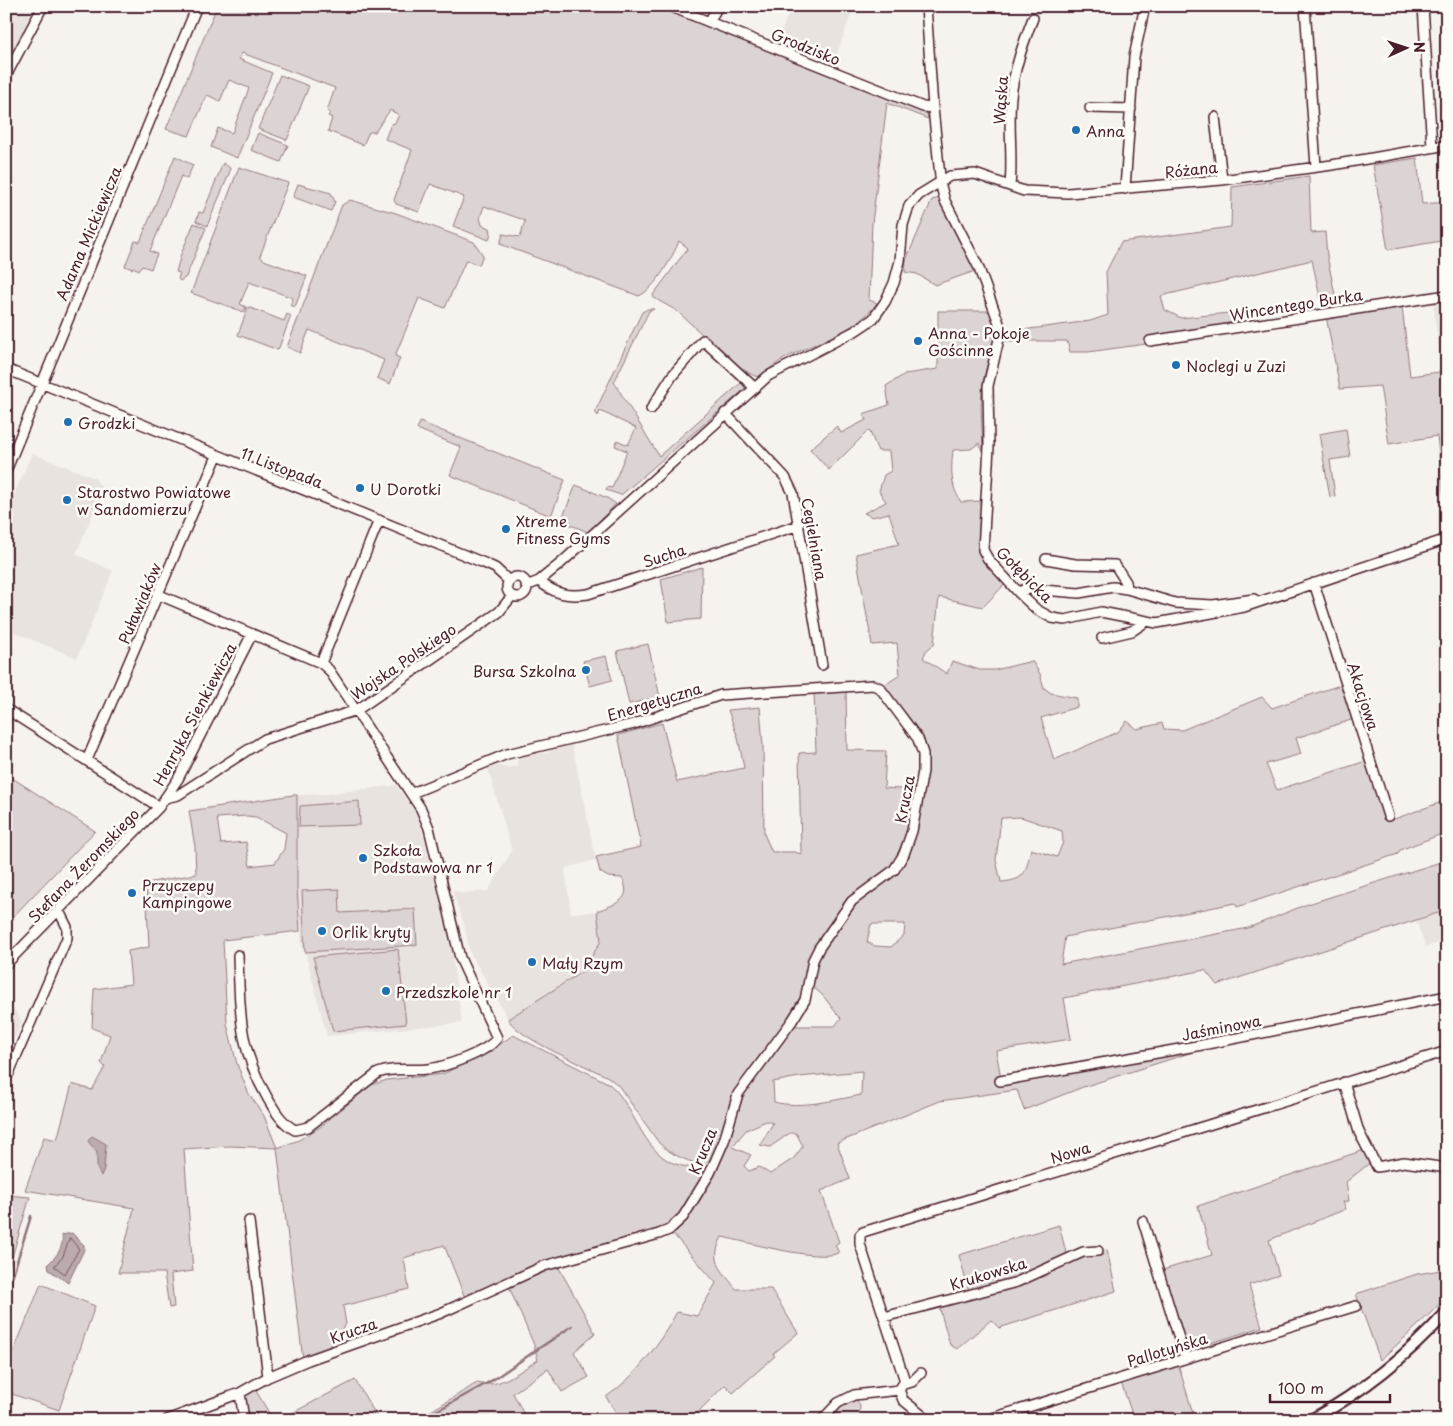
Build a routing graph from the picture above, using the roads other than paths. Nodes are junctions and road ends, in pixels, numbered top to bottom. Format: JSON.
{"nodes":[{"id":1,"x":43,"y":6,"type":"edge"},
{"id":2,"x":197,"y":6,"type":"edge"},
{"id":3,"x":670,"y":6,"type":"edge"},
{"id":4,"x":718,"y":6,"type":"edge"},
{"id":5,"x":926,"y":6,"type":"edge"},
{"id":6,"x":1145,"y":6,"type":"edge"},
{"id":7,"x":1305,"y":6,"type":"edge"},
{"id":8,"x":1423,"y":6,"type":"edge"},
{"id":9,"x":1033,"y":18,"type":"dead end"},
{"id":10,"x":709,"y":22,"type":"junction"},
{"id":11,"x":6,"y":76,"type":"edge"},
{"id":12,"x":933,"y":108,"type":"junction"},
{"id":13,"x":1090,"y":108,"type":"dead end"},
{"id":14,"x":1131,"y":108,"type":"junction"},
{"id":15,"x":1215,"y":117,"type":"dead end"},
{"id":16,"x":1447,"y":145,"type":"edge"},
{"id":17,"x":1432,"y":147,"type":"junction"},
{"id":18,"x":1316,"y":167,"type":"junction"},
{"id":19,"x":941,"y":180,"type":"junction"},
{"id":20,"x":1222,"y":180,"type":"junction"},
{"id":21,"x":1010,"y":186,"type":"junction"},
{"id":22,"x":1126,"y":189,"type":"junction"},
{"id":23,"x":1447,"y":296,"type":"edge"},
{"id":24,"x":1150,"y":341,"type":"dead end"},
{"id":25,"x":6,"y":369,"type":"edge"},
{"id":26,"x":41,"y":383,"type":"junction"},
{"id":27,"x":755,"y":388,"type":"junction"},
{"id":28,"x":651,"y":409,"type":"dead end"},
{"id":29,"x":725,"y":413,"type":"junction"},
{"id":30,"x":217,"y":456,"type":"junction"},
{"id":31,"x":6,"y":471,"type":"edge"},
{"id":32,"x":378,"y":520,"type":"junction"},
{"id":33,"x":799,"y":525,"type":"junction"},
{"id":34,"x":1447,"y":539,"type":"edge"},
{"id":35,"x":1046,"y":559,"type":"dead end"},
{"id":36,"x":509,"y":581,"type":"junction"},
{"id":37,"x":539,"y":581,"type":"junction"},
{"id":38,"x":1314,"y":583,"type":"junction"},
{"id":39,"x":526,"y":586,"type":"junction"},
{"id":40,"x":1127,"y":589,"type":"junction"},
{"id":41,"x":1019,"y":593,"type":"junction"},
{"id":42,"x":157,"y":594,"type":"junction"},
{"id":43,"x":512,"y":596,"type":"junction"},
{"id":44,"x":1274,"y":597,"type":"junction"},
{"id":45,"x":1147,"y":621,"type":"junction"},
{"id":46,"x":252,"y":634,"type":"junction"},
{"id":47,"x":1102,"y":638,"type":"dead end"},
{"id":48,"x":321,"y":663,"type":"junction"},
{"id":49,"x":822,"y":665,"type":"dead end"},
{"id":50,"x":6,"y":709,"type":"edge"},
{"id":51,"x":357,"y":710,"type":"junction"},
{"id":52,"x":899,"y":715,"type":"joint"},
{"id":53,"x":87,"y":760,"type":"junction"},
{"id":54,"x":412,"y":793,"type":"junction"},
{"id":55,"x":165,"y":798,"type":"junction"},
{"id":56,"x":159,"y":807,"type":"junction"},
{"id":57,"x":1388,"y":816,"type":"dead end"},
{"id":58,"x":59,"y":911,"type":"junction"},
{"id":59,"x":238,"y":955,"type":"dead end"},
{"id":60,"x":6,"y":964,"type":"edge"},
{"id":61,"x":1447,"y":996,"type":"edge"},
{"id":62,"x":1447,"y":1050,"type":"edge"},
{"id":63,"x":6,"y":1080,"type":"edge"},
{"id":64,"x":1000,"y":1081,"type":"dead end"},
{"id":65,"x":1344,"y":1082,"type":"junction"},
{"id":66,"x":1447,"y":1168,"type":"edge"},
{"id":67,"x":248,"y":1221,"type":"dead end"},
{"id":68,"x":1143,"y":1221,"type":"dead end"},
{"id":69,"x":1098,"y":1251,"type":"dead end"},
{"id":70,"x":1356,"y":1306,"type":"dead end"},
{"id":71,"x":1447,"y":1312,"type":"edge"},
{"id":72,"x":884,"y":1317,"type":"junction"},
{"id":73,"x":1185,"y":1358,"type":"junction"},
{"id":74,"x":921,"y":1373,"type":"dead end"},
{"id":75,"x":268,"y":1377,"type":"junction"},
{"id":76,"x":901,"y":1387,"type":"junction"},
{"id":77,"x":240,"y":1392,"type":"junction"},
{"id":78,"x":167,"y":1420,"type":"edge"},
{"id":79,"x":244,"y":1420,"type":"edge"},
{"id":80,"x":822,"y":1420,"type":"edge"},
{"id":81,"x":928,"y":1420,"type":"edge"},
{"id":82,"x":986,"y":1420,"type":"edge"},
{"id":83,"x":1311,"y":1420,"type":"edge"}],
"edges":[{"from":1,"to":11,"type":"street"},
{"from":2,"to":26,"type":"street","name":"Adama Mickiewicza"},
{"from":3,"to":10,"type":"street","name":"Grodzisko"},
{"from":4,"to":10,"type":"street"},
{"from":5,"to":12,"type":"street","name":"Gołębicka"},
{"from":6,"to":14,"type":"street"},
{"from":7,"to":18,"type":"street"},
{"from":8,"to":17,"type":"street"},
{"from":9,"to":21,"type":"street","name":"Wąska"},
{"from":10,"to":12,"type":"street","name":"Grodzisko"},
{"from":12,"to":19,"type":"street","name":"Gołębicka"},
{"from":13,"to":14,"type":"street"},
{"from":14,"to":22,"type":"street"},
{"from":15,"to":20,"type":"street"},
{"from":16,"to":17,"type":"street","name":"Różana"},
{"from":17,"to":18,"type":"street","name":"Różana"},
{"from":18,"to":20,"type":"street","name":"Różana"},
{"from":19,"to":21,"type":"street","name":"Różana"},
{"from":19,"to":27,"type":"street"},
{"from":19,"to":41,"type":"street","name":"Gołębicka"},
{"from":20,"to":22,"type":"street","name":"Różana"},
{"from":21,"to":22,"type":"street","name":"Różana"},
{"from":23,"to":24,"type":"street","name":"Wincentego Burka"},
{"from":25,"to":26,"type":"street","name":"11 Listopada"},
{"from":26,"to":30,"type":"street","name":"11 Listopada"},
{"from":26,"to":31,"type":"street","name":"Adama Mickiewicza"},
{"from":27,"to":28,"type":"street"},
{"from":27,"to":29,"type":"street"},
{"from":29,"to":33,"type":"street","name":"Cegielniana"},
{"from":29,"to":37,"type":"street"},
{"from":30,"to":32,"type":"street","name":"11 Listopada"},
{"from":30,"to":42,"type":"street","name":"Puławiaków"},
{"from":32,"to":36,"type":"street","name":"11 Listopada"},
{"from":32,"to":48,"type":"street"},
{"from":33,"to":37,"type":"street","name":"Sucha"},
{"from":33,"to":49,"type":"street","name":"Cegielniana"},
{"from":34,"to":38,"type":"street","name":"Gołębicka"},
{"from":35,"to":40,"type":"street"},
{"from":36,"to":39,"type":"street"},
{"from":36,"to":43,"type":"street"},
{"from":37,"to":39,"type":"street"},
{"from":38,"to":44,"type":"street","name":"Gołębicka"},
{"from":38,"to":57,"type":"street","name":"Akacjowa"},
{"from":39,"to":43,"type":"street"},
{"from":40,"to":41,"type":"street"},
{"from":40,"to":44,"type":"street"},
{"from":41,"to":45,"type":"street","name":"Gołębicka"},
{"from":42,"to":46,"type":"street"},
{"from":42,"to":53,"type":"street","name":"Puławiaków"},
{"from":43,"to":51,"type":"street","name":"Wojska Polskiego"},
{"from":44,"to":45,"type":"street","name":"Gołębicka"},
{"from":45,"to":47,"type":"street"},
{"from":46,"to":48,"type":"street"},
{"from":46,"to":55,"type":"street","name":"Henryka Sienkiewicza"},
{"from":48,"to":51,"type":"street"},
{"from":50,"to":53,"type":"street"},
{"from":51,"to":54,"type":"street"},
{"from":51,"to":55,"type":"street","name":"Wojska Polskiego"},
{"from":52,"to":54,"type":"street","name":"Energetyczna"},
{"from":52,"to":75,"type":"street","name":"Krucza"},
{"from":53,"to":56,"type":"street"},
{"from":54,"to":59,"type":"street"},
{"from":55,"to":56,"type":"street","name":"Henryka Sienkiewicza"},
{"from":56,"to":58,"type":"street","name":"Stefana Żeromskiego"},
{"from":58,"to":60,"type":"street","name":"Stefana Żeromskiego"},
{"from":58,"to":63,"type":"street"},
{"from":61,"to":64,"type":"street","name":"Jaśminowa"},
{"from":62,"to":65,"type":"street","name":"Nowa"},
{"from":65,"to":66,"type":"street"},
{"from":65,"to":72,"type":"street","name":"Nowa"},
{"from":67,"to":75,"type":"street"},
{"from":68,"to":73,"type":"street"},
{"from":69,"to":72,"type":"street","name":"Krukowska"},
{"from":70,"to":73,"type":"street","name":"Pallotyńska"},
{"from":71,"to":83,"type":"main road"},
{"from":72,"to":76,"type":"street","name":"Nowa"},
{"from":73,"to":82,"type":"street","name":"Pallotyńska"},
{"from":74,"to":76,"type":"street"},
{"from":75,"to":77,"type":"street","name":"Krucza"},
{"from":76,"to":80,"type":"street"},
{"from":76,"to":81,"type":"street"},
{"from":77,"to":78,"type":"street","name":"Krucza"},
{"from":77,"to":79,"type":"street"}]}
